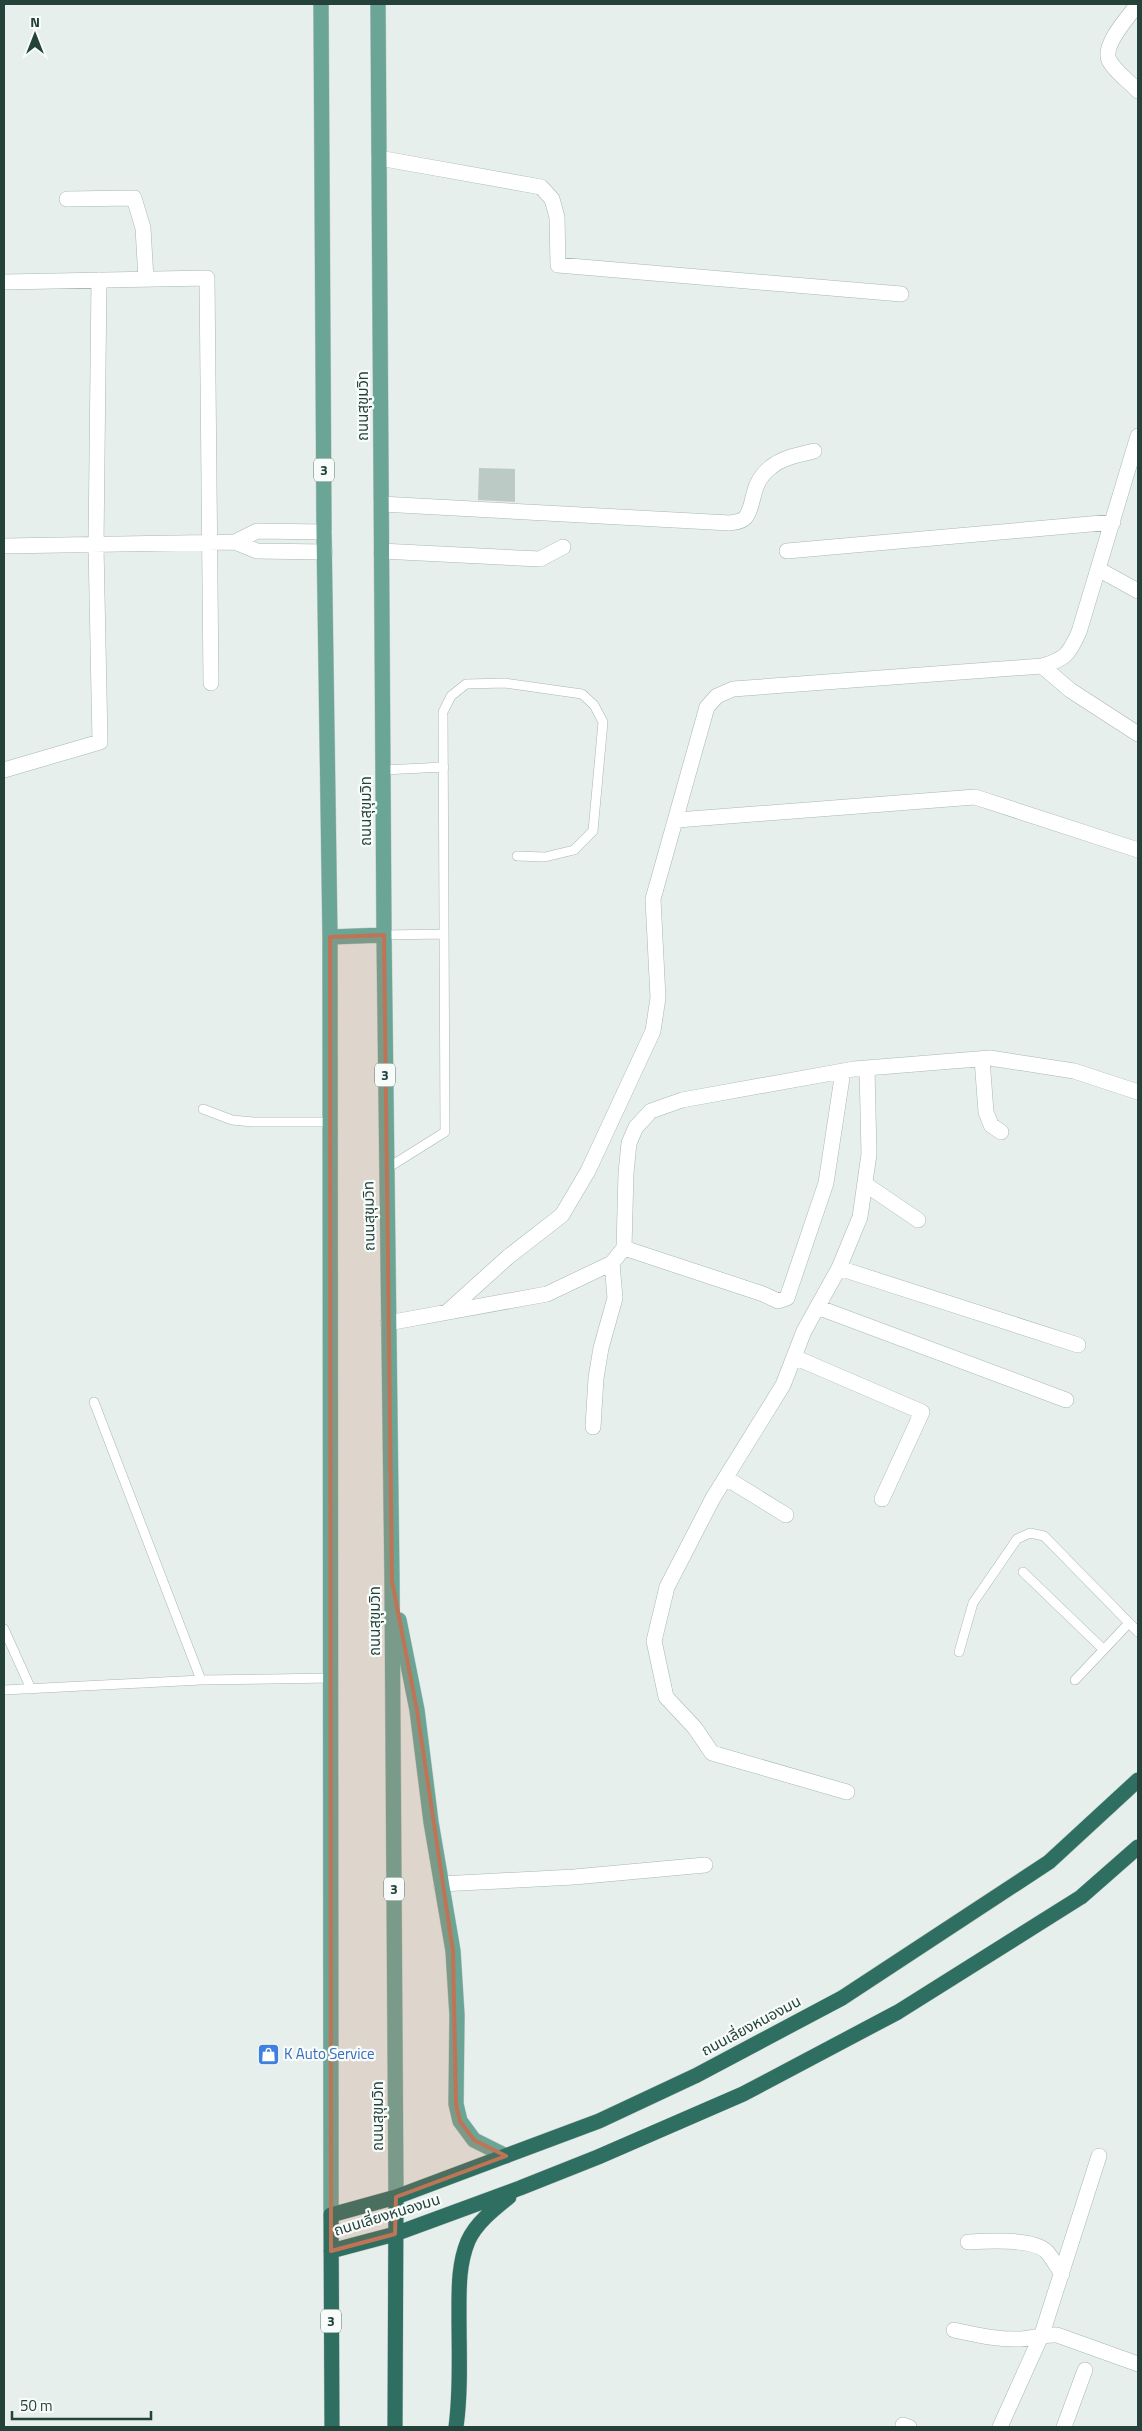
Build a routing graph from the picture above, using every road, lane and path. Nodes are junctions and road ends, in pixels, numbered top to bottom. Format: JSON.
{"nodes":[{"id":1,"x":321,"y":4,"type":"edge"},
{"id":2,"x":378,"y":4,"type":"edge"},
{"id":3,"x":1138,"y":4,"type":"edge"},
{"id":4,"x":1138,"y":91,"type":"edge"},
{"id":5,"x":379,"y":158,"type":"junction"},
{"id":6,"x":67,"y":199,"type":"dead end"},
{"id":7,"x":146,"y":279,"type":"junction"},
{"id":8,"x":99,"y":280,"type":"junction"},
{"id":9,"x":4,"y":282,"type":"edge"},
{"id":10,"x":901,"y":294,"type":"dead end"},
{"id":11,"x":1138,"y":436,"type":"edge"},
{"id":12,"x":814,"y":451,"type":"dead end"},
{"id":13,"x":1135,"y":456,"type":"edge"},
{"id":14,"x":381,"y":504,"type":"junction"},
{"id":15,"x":1112,"y":522,"type":"junction"},
{"id":16,"x":324,"y":532,"type":"junction"},
{"id":17,"x":235,"y":542,"type":"junction"},
{"id":18,"x":210,"y":543,"type":"junction"},
{"id":19,"x":4,"y":546,"type":"edge"},
{"id":20,"x":96,"y":546,"type":"junction"},
{"id":21,"x":563,"y":547,"type":"dead end"},
{"id":22,"x":381,"y":551,"type":"junction"},
{"id":23,"x":787,"y":551,"type":"dead end"},
{"id":24,"x":325,"y":552,"type":"junction"},
{"id":25,"x":1098,"y":569,"type":"junction"},
{"id":26,"x":1138,"y":591,"type":"edge"},
{"id":27,"x":1042,"y":666,"type":"junction"},
{"id":28,"x":211,"y":683,"type":"dead end"},
{"id":29,"x":1138,"y":734,"type":"edge"},
{"id":30,"x":444,"y":767,"type":"junction"},
{"id":31,"x":4,"y":770,"type":"edge"},
{"id":32,"x":383,"y":770,"type":"junction"},
{"id":33,"x":677,"y":820,"type":"junction"},
{"id":34,"x":1138,"y":850,"type":"edge"},
{"id":35,"x":517,"y":856,"type":"dead end"},
{"id":36,"x":443,"y":934,"type":"junction"},
{"id":37,"x":384,"y":935,"type":"junction"},
{"id":38,"x":330,"y":936,"type":"junction"},
{"id":39,"x":982,"y":1059,"type":"junction"},
{"id":40,"x":867,"y":1068,"type":"junction"},
{"id":41,"x":843,"y":1071,"type":"junction"},
{"id":42,"x":1138,"y":1092,"type":"edge"},
{"id":43,"x":203,"y":1109,"type":"dead end"},
{"id":44,"x":330,"y":1122,"type":"junction"},
{"id":45,"x":1001,"y":1132,"type":"dead end"},
{"id":46,"x":386,"y":1169,"type":"junction"},
{"id":47,"x":865,"y":1184,"type":"junction"},
{"id":48,"x":918,"y":1220,"type":"dead end"},
{"id":49,"x":624,"y":1248,"type":"junction"},
{"id":50,"x":612,"y":1263,"type":"junction"},
{"id":51,"x":838,"y":1268,"type":"junction"},
{"id":52,"x":818,"y":1306,"type":"junction"},
{"id":53,"x":447,"y":1312,"type":"junction"},
{"id":54,"x":388,"y":1322,"type":"junction"},
{"id":55,"x":1078,"y":1345,"type":"dead end"},
{"id":56,"x":794,"y":1357,"type":"junction"},
{"id":57,"x":1066,"y":1400,"type":"dead end"},
{"id":58,"x":94,"y":1402,"type":"dead end"},
{"id":59,"x":593,"y":1427,"type":"dead end"},
{"id":60,"x":726,"y":1478,"type":"junction"},
{"id":61,"x":882,"y":1499,"type":"dead end"},
{"id":62,"x":786,"y":1515,"type":"dead end"},
{"id":63,"x":1023,"y":1572,"type":"dead end"},
{"id":64,"x":392,"y":1581,"type":"junction"},
{"id":65,"x":1129,"y":1623,"type":"junction"},
{"id":66,"x":4,"y":1629,"type":"edge"},
{"id":67,"x":1138,"y":1632,"type":"edge"},
{"id":68,"x":1103,"y":1649,"type":"junction"},
{"id":69,"x":959,"y":1652,"type":"dead end"},
{"id":70,"x":331,"y":1678,"type":"junction"},
{"id":71,"x":201,"y":1680,"type":"junction"},
{"id":72,"x":1075,"y":1680,"type":"dead end"},
{"id":73,"x":31,"y":1689,"type":"junction"},
{"id":74,"x":4,"y":1690,"type":"edge"},
{"id":75,"x":1138,"y":1780,"type":"edge"},
{"id":76,"x":847,"y":1792,"type":"dead end"},
{"id":77,"x":1138,"y":1847,"type":"edge"},
{"id":78,"x":705,"y":1865,"type":"dead end"},
{"id":79,"x":441,"y":1884,"type":"junction"},
{"id":80,"x":506,"y":2156,"type":"junction"},
{"id":81,"x":1099,"y":2156,"type":"dead end"},
{"id":82,"x":520,"y":2188,"type":"junction"},
{"id":83,"x":396,"y":2197,"type":"junction"},
{"id":84,"x":331,"y":2215,"type":"junction"},
{"id":85,"x":395,"y":2234,"type":"junction"},
{"id":86,"x":968,"y":2242,"type":"dead end"},
{"id":87,"x":331,"y":2251,"type":"junction"},
{"id":88,"x":1062,"y":2274,"type":"junction"},
{"id":89,"x":954,"y":2330,"type":"dead end"},
{"id":90,"x":1042,"y":2334,"type":"junction"},
{"id":91,"x":1138,"y":2364,"type":"edge"},
{"id":92,"x":1085,"y":2370,"type":"dead end"},
{"id":93,"x":332,"y":2427,"type":"edge"},
{"id":94,"x":395,"y":2427,"type":"edge"},
{"id":95,"x":456,"y":2427,"type":"edge"},
{"id":96,"x":1000,"y":2427,"type":"edge"},
{"id":97,"x":1064,"y":2427,"type":"edge"}],
"edges":[{"from":1,"to":16,"type":"main road","number":"3"},
{"from":2,"to":5,"type":"main road","name":"ถนนสุขุมวิท","number":"3"},
{"from":3,"to":4,"type":"street"},
{"from":5,"to":10,"type":"street"},
{"from":5,"to":14,"type":"main road","name":"ถนนสุขุมวิท","number":"3"},
{"from":6,"to":7,"type":"street"},
{"from":7,"to":8,"type":"street"},
{"from":7,"to":18,"type":"street"},
{"from":8,"to":9,"type":"street"},
{"from":8,"to":20,"type":"street"},
{"from":11,"to":13,"type":"street"},
{"from":12,"to":14,"type":"street"},
{"from":13,"to":15,"type":"street"},
{"from":14,"to":22,"type":"main road","name":"ถนนสุขุมวิท","number":"3"},
{"from":15,"to":23,"type":"street"},
{"from":15,"to":25,"type":"street"},
{"from":16,"to":17,"type":"street"},
{"from":16,"to":24,"type":"main road","number":"3"},
{"from":17,"to":18,"type":"street"},
{"from":17,"to":24,"type":"street"},
{"from":18,"to":20,"type":"street"},
{"from":18,"to":28,"type":"street"},
{"from":19,"to":20,"type":"street"},
{"from":20,"to":31,"type":"street"},
{"from":21,"to":22,"type":"street"},
{"from":22,"to":32,"type":"main road","name":"ถนนสุขุมวิท","number":"3"},
{"from":24,"to":38,"type":"main road","number":"3"},
{"from":25,"to":26,"type":"street"},
{"from":25,"to":27,"type":"street"},
{"from":27,"to":29,"type":"street"},
{"from":27,"to":33,"type":"street"},
{"from":30,"to":32,"type":"lane"},
{"from":30,"to":35,"type":"lane"},
{"from":30,"to":36,"type":"lane"},
{"from":32,"to":37,"type":"main road","name":"ถนนสุขุมวิท","number":"3"},
{"from":33,"to":34,"type":"street"},
{"from":33,"to":53,"type":"street"},
{"from":36,"to":37,"type":"lane"},
{"from":36,"to":46,"type":"lane"},
{"from":37,"to":38,"type":"main road"},
{"from":37,"to":46,"type":"main road","name":"ถนนสุขุมวิท","number":"3"},
{"from":38,"to":44,"type":"main road","number":"3"},
{"from":39,"to":40,"type":"street"},
{"from":39,"to":42,"type":"street"},
{"from":39,"to":45,"type":"street"},
{"from":40,"to":41,"type":"street"},
{"from":40,"to":47,"type":"street"},
{"from":41,"to":49,"type":"street"},
{"from":41,"to":49,"type":"street"},
{"from":43,"to":44,"type":"lane"},
{"from":44,"to":70,"type":"main road","number":"3"},
{"from":46,"to":54,"type":"main road","name":"ถนนสุขุมวิท","number":"3"},
{"from":47,"to":48,"type":"street"},
{"from":47,"to":51,"type":"street"},
{"from":49,"to":50,"type":"street"},
{"from":50,"to":53,"type":"street"},
{"from":50,"to":59,"type":"street"},
{"from":51,"to":52,"type":"street"},
{"from":51,"to":55,"type":"street"},
{"from":52,"to":56,"type":"street"},
{"from":52,"to":57,"type":"street"},
{"from":53,"to":54,"type":"street"},
{"from":54,"to":64,"type":"main road","name":"ถนนสุขุมวิท","number":"3"},
{"from":56,"to":60,"type":"street"},
{"from":56,"to":61,"type":"street"},
{"from":58,"to":71,"type":"lane"},
{"from":60,"to":62,"type":"street"},
{"from":60,"to":76,"type":"street"},
{"from":63,"to":68,"type":"lane"},
{"from":64,"to":79,"type":"main road"},
{"from":64,"to":83,"type":"main road","name":"ถนนสุขุมวิท","number":"3"},
{"from":65,"to":67,"type":"lane"},
{"from":65,"to":68,"type":"lane"},
{"from":65,"to":69,"type":"lane"},
{"from":66,"to":73,"type":"lane"},
{"from":68,"to":72,"type":"lane"},
{"from":70,"to":71,"type":"lane"},
{"from":70,"to":84,"type":"main road","number":"3"},
{"from":71,"to":73,"type":"lane"},
{"from":73,"to":74,"type":"lane"},
{"from":75,"to":80,"type":"highway","name":"ถนนเลี่ยงหนองมน"},
{"from":77,"to":82,"type":"highway","name":"ถนนเลี่ยงหนองมน"},
{"from":78,"to":79,"type":"street"},
{"from":79,"to":80,"type":"main road"},
{"from":80,"to":83,"type":"highway","name":"ถนนเลี่ยงหนองมน"},
{"from":81,"to":88,"type":"street"},
{"from":82,"to":85,"type":"highway","name":"ถนนเลี่ยงหนองมน"},
{"from":82,"to":95,"type":"highway"},
{"from":83,"to":84,"type":"highway","name":"ถนนเลี่ยงหนองมน"},
{"from":83,"to":85,"type":"highway","name":"ถนนสุขุมวิท","number":"3"},
{"from":84,"to":87,"type":"highway","number":"3"},
{"from":85,"to":87,"type":"highway","name":"ถนนเลี่ยงหนองมน"},
{"from":85,"to":94,"type":"highway","name":"ถนนสุขุมวิท","number":"3"},
{"from":86,"to":88,"type":"street"},
{"from":87,"to":93,"type":"highway","number":"3"},
{"from":88,"to":90,"type":"street"},
{"from":89,"to":90,"type":"street"},
{"from":90,"to":91,"type":"street"},
{"from":90,"to":96,"type":"street"},
{"from":92,"to":97,"type":"street"}]}
